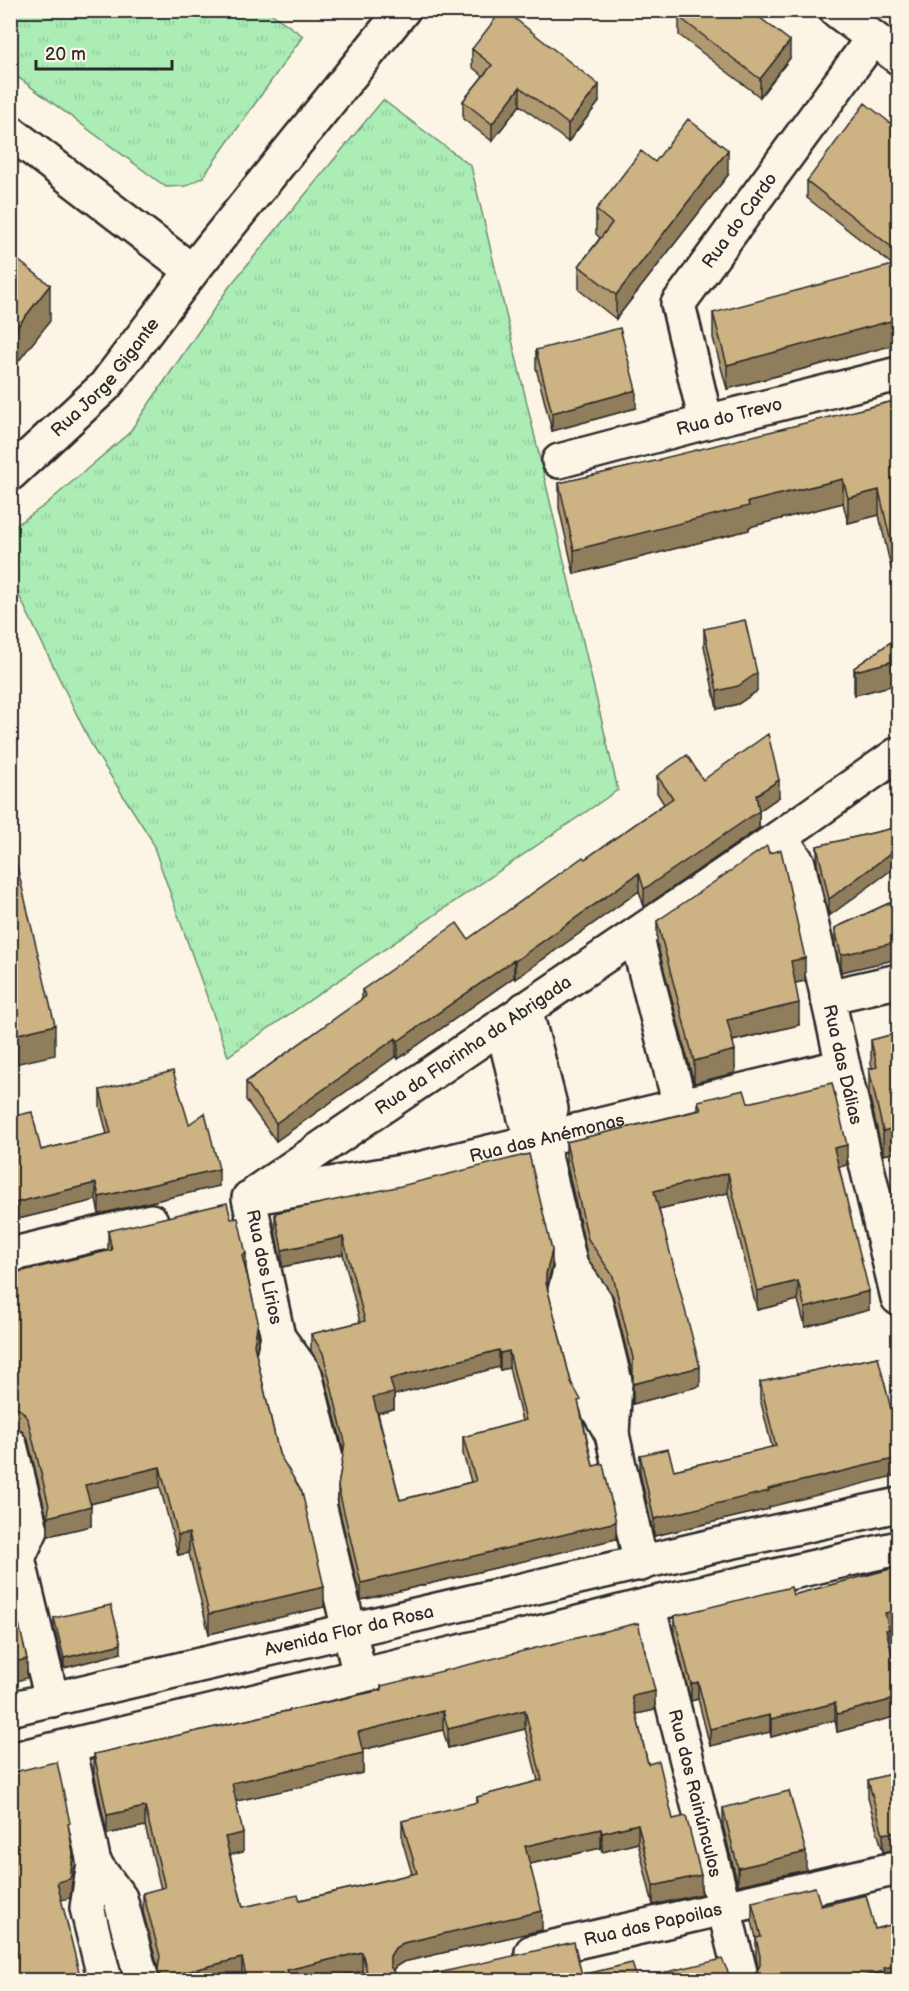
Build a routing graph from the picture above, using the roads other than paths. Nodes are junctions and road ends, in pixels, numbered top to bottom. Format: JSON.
{"nodes":[{"id":1,"x":403,"y":10,"type":"edge"},
{"id":2,"x":836,"y":10,"type":"edge"},
{"id":3,"x":886,"y":48,"type":"edge"},
{"id":4,"x":10,"y":132,"type":"edge"},
{"id":5,"x":192,"y":271,"type":"junction"},
{"id":6,"x":898,"y":374,"type":"edge"},
{"id":7,"x":706,"y":422,"type":"junction"},
{"id":8,"x":559,"y":461,"type":"dead end"},
{"id":9,"x":10,"y":474,"type":"edge"},
{"id":10,"x":898,"y":754,"type":"edge"},
{"id":11,"x":780,"y":837,"type":"junction"},
{"id":12,"x":636,"y":935,"type":"junction"},
{"id":13,"x":898,"y":981,"type":"edge"},
{"id":14,"x":827,"y":997,"type":"junction"},
{"id":15,"x":514,"y":1017,"type":"junction"},
{"id":16,"x":843,"y":1066,"type":"junction"},
{"id":17,"x":680,"y":1105,"type":"junction"},
{"id":18,"x":541,"y":1139,"type":"junction"},
{"id":19,"x":249,"y":1198,"type":"junction"},
{"id":20,"x":215,"y":1206,"type":"edge"},
{"id":21,"x":181,"y":1214,"type":"edge"},
{"id":22,"x":890,"y":1219,"type":"edge"},
{"id":23,"x":10,"y":1255,"type":"edge"},
{"id":24,"x":898,"y":1298,"type":"edge"},
{"id":25,"x":10,"y":1446,"type":"edge"},
{"id":26,"x":898,"y":1504,"type":"edge"},
{"id":27,"x":721,"y":1544,"type":"junction"},
{"id":28,"x":898,"y":1548,"type":"edge"},
{"id":29,"x":14,"y":1553,"type":"edge"},
{"id":30,"x":641,"y":1564,"type":"junction"},
{"id":31,"x":539,"y":1586,"type":"junction"},
{"id":32,"x":731,"y":1588,"type":"junction"},
{"id":33,"x":648,"y":1605,"type":"junction"},
{"id":34,"x":350,"y":1630,"type":"junction"},
{"id":35,"x":547,"y":1631,"type":"junction"},
{"id":36,"x":160,"y":1674,"type":"junction"},
{"id":37,"x":360,"y":1676,"type":"junction"},
{"id":38,"x":52,"y":1700,"type":"junction"},
{"id":39,"x":10,"y":1709,"type":"edge"},
{"id":40,"x":170,"y":1722,"type":"junction"},
{"id":41,"x":69,"y":1746,"type":"junction"},
{"id":42,"x":10,"y":1760,"type":"edge"},
{"id":43,"x":94,"y":1863,"type":"junction"},
{"id":44,"x":898,"y":1868,"type":"edge"},
{"id":45,"x":724,"y":1909,"type":"junction"},
{"id":46,"x":498,"y":1960,"type":"edge"},
{"id":47,"x":105,"y":1980,"type":"edge"},
{"id":48,"x":142,"y":1980,"type":"edge"},
{"id":49,"x":742,"y":1980,"type":"edge"}],
"edges":[{"from":1,"to":5,"type":"street","name":"Rua Jorge Gigante"},
{"from":2,"to":3,"type":"street"},
{"from":3,"to":7,"type":"street","name":"Rua do Cardo"},
{"from":4,"to":5,"type":"street"},
{"from":5,"to":9,"type":"street","name":"Rua Jorge Gigante"},
{"from":6,"to":7,"type":"street","name":"Rua do Trevo"},
{"from":7,"to":8,"type":"street","name":"Rua do Trevo"},
{"from":10,"to":11,"type":"street","name":"Rua da Florinha da Abrigada"},
{"from":11,"to":12,"type":"street","name":"Rua da Florinha da Abrigada"},
{"from":11,"to":14,"type":"street","name":"Rua das Dálias"},
{"from":12,"to":15,"type":"street","name":"Rua da Florinha da Abrigada"},
{"from":12,"to":17,"type":"street"},
{"from":13,"to":14,"type":"street"},
{"from":14,"to":16,"type":"street","name":"Rua das Dálias"},
{"from":15,"to":18,"type":"street"},
{"from":15,"to":19,"type":"street","name":"Rua da Florinha da Abrigada"},
{"from":16,"to":17,"type":"street","name":"Rua das Anémonas"},
{"from":16,"to":22,"type":"street","name":"Rua das Dálias"},
{"from":17,"to":18,"type":"street","name":"Rua das Anémonas"},
{"from":18,"to":19,"type":"street","name":"Rua das Anémonas"},
{"from":18,"to":30,"type":"street"},
{"from":19,"to":20,"type":"street","name":"Rua da Florinha da Abrigada"},
{"from":19,"to":34,"type":"street","name":"Rua dos Lírios"},
{"from":21,"to":23,"type":"street"},
{"from":22,"to":24,"type":"street","name":"Rua das Dálias"},
{"from":25,"to":29,"type":"street"},
{"from":26,"to":27,"type":"street","name":"Avenida Flor da Rosa"},
{"from":27,"to":30,"type":"street","name":"Avenida Flor da Rosa"},
{"from":27,"to":32,"type":"street"},
{"from":28,"to":32,"type":"street"},
{"from":29,"to":38,"type":"street"},
{"from":30,"to":31,"type":"street","name":"Avenida Flor da Rosa"},
{"from":31,"to":34,"type":"street","name":"Avenida Flor da Rosa"},
{"from":31,"to":35,"type":"street"},
{"from":32,"to":33,"type":"street"},
{"from":33,"to":35,"type":"street"},
{"from":33,"to":45,"type":"street","name":"Rua dos Rainúnculos"},
{"from":34,"to":36,"type":"street","name":"Avenida Flor da Rosa"},
{"from":34,"to":37,"type":"street","name":"Rua dos Lírios"},
{"from":35,"to":37,"type":"street"},
{"from":36,"to":38,"type":"street","name":"Avenida Flor da Rosa"},
{"from":36,"to":40,"type":"street"},
{"from":37,"to":40,"type":"street"},
{"from":38,"to":39,"type":"street","name":"Avenida Flor da Rosa"},
{"from":40,"to":41,"type":"street"},
{"from":41,"to":42,"type":"street"},
{"from":41,"to":43,"type":"street"},
{"from":43,"to":47,"type":"street"},
{"from":43,"to":48,"type":"street"},
{"from":44,"to":45,"type":"street","name":"Rua das Papoilas"},
{"from":45,"to":46,"type":"street","name":"Rua das Papoilas"},
{"from":45,"to":49,"type":"street","name":"Rua dos Rainúnculos"}]}
